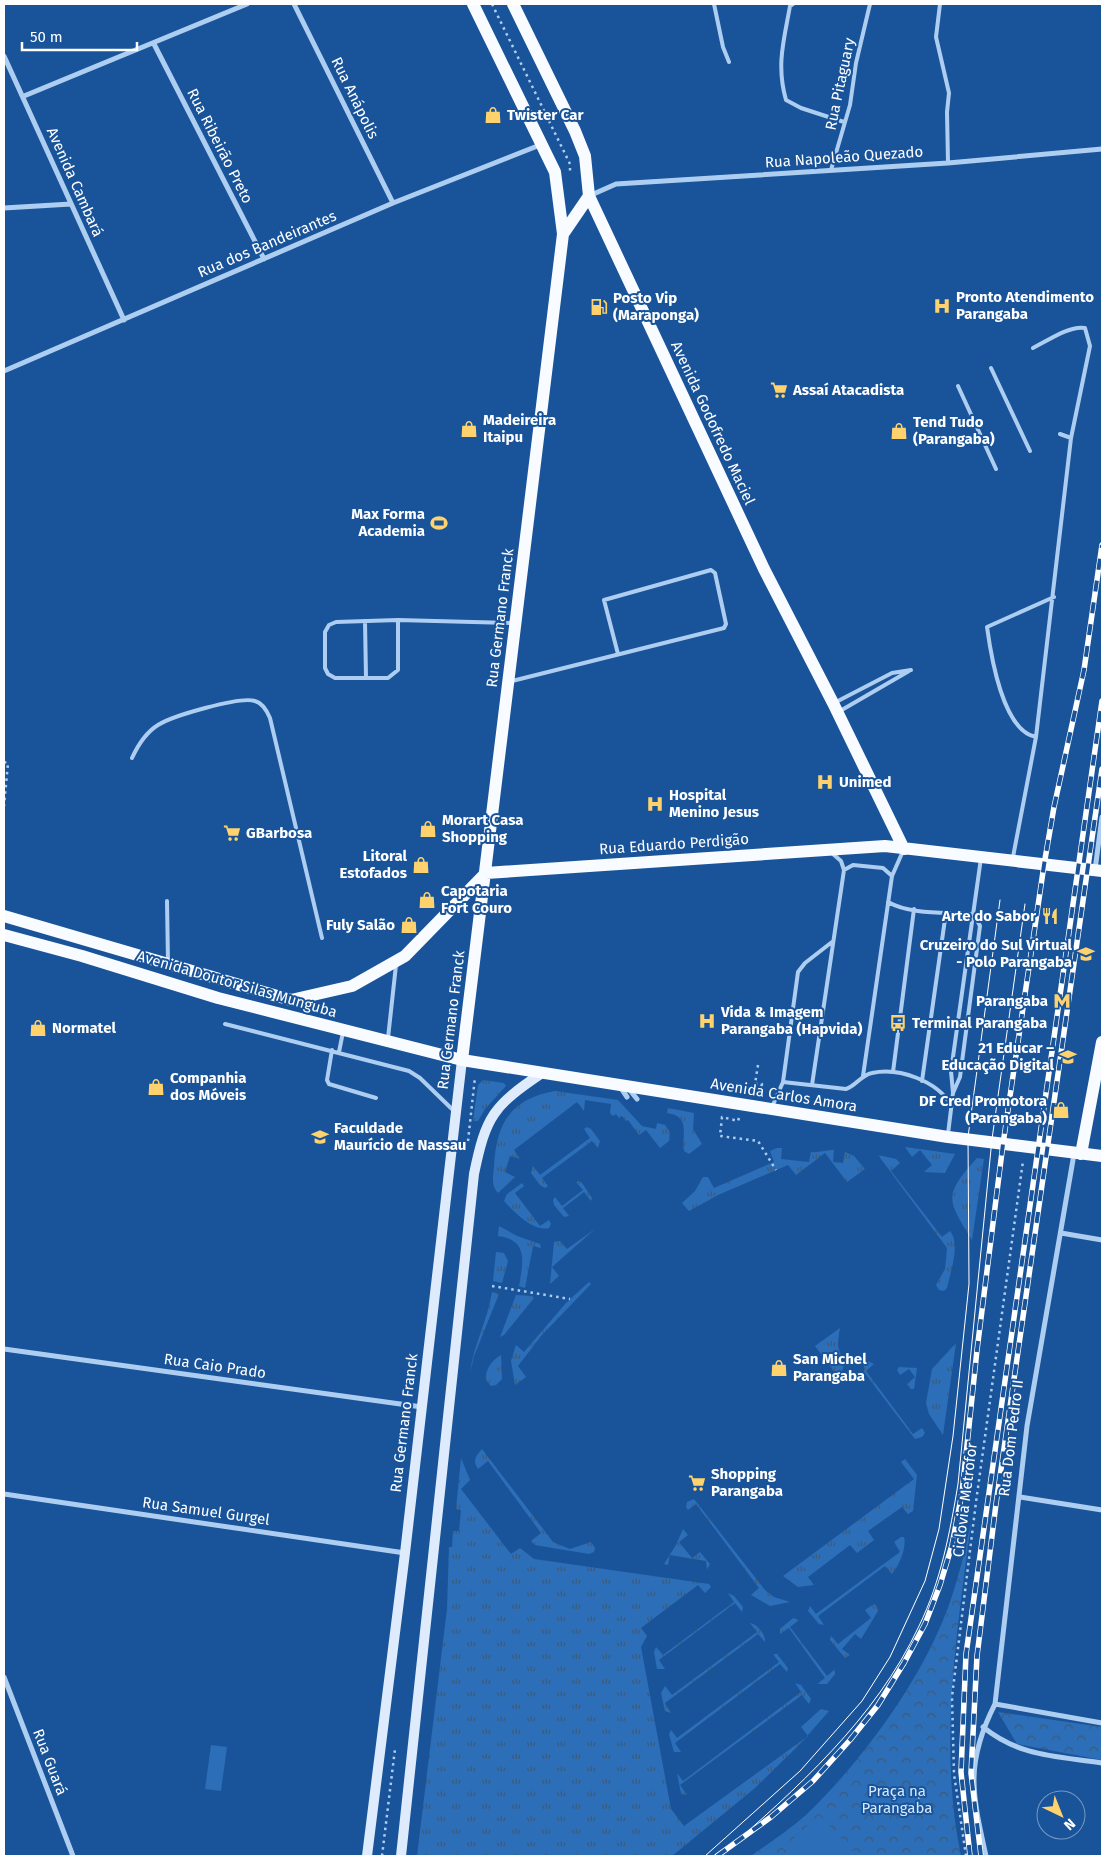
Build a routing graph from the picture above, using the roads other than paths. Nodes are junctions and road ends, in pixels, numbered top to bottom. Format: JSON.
{"nodes":[{"id":1,"x":247,"y":4,"type":"edge"},
{"id":2,"x":294,"y":4,"type":"edge"},
{"id":3,"x":473,"y":4,"type":"edge"},
{"id":4,"x":513,"y":4,"type":"edge"},
{"id":5,"x":714,"y":4,"type":"edge"},
{"id":6,"x":793,"y":4,"type":"edge"},
{"id":7,"x":870,"y":4,"type":"edge"},
{"id":8,"x":940,"y":4,"type":"edge"},
{"id":9,"x":154,"y":44,"type":"junction"},
{"id":10,"x":4,"y":56,"type":"edge"},
{"id":11,"x":730,"y":62,"type":"dead end"},
{"id":12,"x":24,"y":96,"type":"junction"},
{"id":13,"x":844,"y":122,"type":"junction"},
{"id":14,"x":542,"y":144,"type":"junction"},
{"id":15,"x":1102,"y":149,"type":"edge"},
{"id":16,"x":948,"y":163,"type":"junction"},
{"id":17,"x":831,"y":170,"type":"junction"},
{"id":18,"x":589,"y":196,"type":"junction"},
{"id":19,"x":71,"y":204,"type":"junction"},
{"id":20,"x":392,"y":204,"type":"junction"},
{"id":21,"x":4,"y":208,"type":"edge"},
{"id":22,"x":563,"y":234,"type":"junction"},
{"id":23,"x":264,"y":259,"type":"junction"},
{"id":24,"x":124,"y":320,"type":"junction"},
{"id":25,"x":1033,"y":348,"type":"dead end"},
{"id":26,"x":991,"y":368,"type":"dead end"},
{"id":27,"x":4,"y":371,"type":"edge"},
{"id":28,"x":958,"y":386,"type":"dead end"},
{"id":29,"x":1060,"y":434,"type":"dead end"},
{"id":30,"x":1071,"y":438,"type":"junction"},
{"id":31,"x":1030,"y":451,"type":"dead end"},
{"id":32,"x":996,"y":469,"type":"dead end"},
{"id":33,"x":1054,"y":597,"type":"junction"},
{"id":34,"x":398,"y":620,"type":"junction"},
{"id":35,"x":365,"y":621,"type":"junction"},
{"id":36,"x":516,"y":623,"type":"junction"},
{"id":37,"x":618,"y":654,"type":"junction"},
{"id":38,"x":366,"y":678,"type":"junction"},
{"id":39,"x":508,"y":682,"type":"junction"},
{"id":40,"x":836,"y":708,"type":"junction"},
{"id":41,"x":1036,"y":737,"type":"junction"},
{"id":42,"x":132,"y":758,"type":"dead end"},
{"id":43,"x":1102,"y":817,"type":"edge"},
{"id":44,"x":904,"y":849,"type":"junction"},
{"id":45,"x":829,"y":850,"type":"junction"},
{"id":46,"x":981,"y":858,"type":"junction"},
{"id":47,"x":1012,"y":862,"type":"junction"},
{"id":48,"x":844,"y":870,"type":"junction"},
{"id":49,"x":1098,"y":871,"type":"edge"},
{"id":50,"x":486,"y":873,"type":"junction"},
{"id":51,"x":892,"y":876,"type":"junction"},
{"id":52,"x":167,"y":901,"type":"dead end"},
{"id":53,"x":888,"y":902,"type":"junction"},
{"id":54,"x":914,"y":909,"type":"junction"},
{"id":55,"x":946,"y":912,"type":"junction"},
{"id":56,"x":4,"y":916,"type":"edge"},
{"id":57,"x":973,"y":917,"type":"junction"},
{"id":58,"x":4,"y":935,"type":"edge"},
{"id":59,"x":322,"y":938,"type":"dead end"},
{"id":60,"x":832,"y":942,"type":"junction"},
{"id":61,"x":396,"y":961,"type":"junction"},
{"id":62,"x":168,"y":964,"type":"junction"},
{"id":63,"x":225,"y":1024,"type":"dead end"},
{"id":64,"x":344,"y":1031,"type":"junction"},
{"id":65,"x":1102,"y":1042,"type":"edge"},
{"id":66,"x":388,"y":1043,"type":"junction"},
{"id":67,"x":332,"y":1050,"type":"junction"},
{"id":68,"x":339,"y":1052,"type":"junction"},
{"id":69,"x":462,"y":1060,"type":"junction"},
{"id":70,"x":893,"y":1072,"type":"junction"},
{"id":71,"x":542,"y":1073,"type":"junction"},
{"id":72,"x":863,"y":1076,"type":"junction"},
{"id":73,"x":922,"y":1081,"type":"junction"},
{"id":74,"x":782,"y":1082,"type":"junction"},
{"id":75,"x":812,"y":1086,"type":"junction"},
{"id":76,"x":624,"y":1090,"type":"junction"},
{"id":77,"x":953,"y":1092,"type":"junction"},
{"id":78,"x":376,"y":1098,"type":"dead end"},
{"id":79,"x":637,"y":1099,"type":"dead end"},
{"id":80,"x":951,"y":1106,"type":"junction"},
{"id":81,"x":771,"y":1109,"type":"junction"},
{"id":82,"x":456,"y":1114,"type":"junction"},
{"id":83,"x":948,"y":1137,"type":"junction"},
{"id":84,"x":1078,"y":1154,"type":"junction"},
{"id":85,"x":1102,"y":1156,"type":"edge"},
{"id":86,"x":1061,"y":1233,"type":"junction"},
{"id":87,"x":1102,"y":1240,"type":"edge"},
{"id":88,"x":4,"y":1349,"type":"edge"},
{"id":89,"x":422,"y":1407,"type":"junction"},
{"id":90,"x":4,"y":1494,"type":"edge"},
{"id":91,"x":1020,"y":1497,"type":"junction"},
{"id":92,"x":1102,"y":1510,"type":"edge"},
{"id":93,"x":405,"y":1553,"type":"junction"},
{"id":94,"x":4,"y":1678,"type":"edge"},
{"id":95,"x":996,"y":1704,"type":"junction"},
{"id":96,"x":1102,"y":1723,"type":"edge"},
{"id":97,"x":983,"y":1727,"type":"junction"},
{"id":98,"x":1102,"y":1763,"type":"edge"},
{"id":99,"x":74,"y":1856,"type":"edge"},
{"id":100,"x":367,"y":1856,"type":"edge"},
{"id":101,"x":401,"y":1856,"type":"edge"},
{"id":102,"x":986,"y":1856,"type":"edge"}],
"edges":[{"from":1,"to":9,"type":"street"},
{"from":2,"to":20,"type":"street","name":"Rua Anápolis"},
{"from":3,"to":14,"type":"main road"},
{"from":4,"to":18,"type":"main road","name":"Avenida Godofredo Maciel"},
{"from":5,"to":11,"type":"lane"},
{"from":6,"to":13,"type":"lane"},
{"from":7,"to":13,"type":"lane","name":"Rua Pitaguary"},
{"from":8,"to":16,"type":"lane"},
{"from":9,"to":12,"type":"street"},
{"from":9,"to":23,"type":"street","name":"Rua Ribeirão Preto"},
{"from":10,"to":12,"type":"street","name":"Avenida Cambará"},
{"from":12,"to":19,"type":"street","name":"Avenida Cambará"},
{"from":13,"to":17,"type":"lane","name":"Rua Pitaguary"},
{"from":14,"to":20,"type":"street","name":"Rua dos Bandeirantes"},
{"from":14,"to":22,"type":"main road"},
{"from":15,"to":16,"type":"street","name":"Rua Napoleão Quezado"},
{"from":16,"to":17,"type":"street","name":"Rua Napoleão Quezado"},
{"from":17,"to":18,"type":"street","name":"Rua Napoleão Quezado"},
{"from":18,"to":22,"type":"main road","name":"Rua Germano Franck"},
{"from":18,"to":40,"type":"main road","name":"Avenida Godofredo Maciel"},
{"from":19,"to":21,"type":"street"},
{"from":19,"to":24,"type":"street","name":"Avenida Cambará"},
{"from":20,"to":23,"type":"street","name":"Rua dos Bandeirantes"},
{"from":22,"to":36,"type":"main road","name":"Rua Germano Franck"},
{"from":23,"to":24,"type":"street","name":"Rua dos Bandeirantes"},
{"from":24,"to":27,"type":"street","name":"Rua dos Bandeirantes"},
{"from":25,"to":30,"type":"lane"},
{"from":26,"to":31,"type":"lane"},
{"from":28,"to":32,"type":"lane"},
{"from":29,"to":30,"type":"lane"},
{"from":30,"to":33,"type":"lane"},
{"from":33,"to":41,"type":"lane"},
{"from":33,"to":41,"type":"lane"},
{"from":34,"to":35,"type":"lane"},
{"from":34,"to":36,"type":"lane"},
{"from":34,"to":38,"type":"lane"},
{"from":35,"to":38,"type":"lane"},
{"from":35,"to":38,"type":"lane"},
{"from":36,"to":39,"type":"main road","name":"Rua Germano Franck"},
{"from":37,"to":37,"type":"lane"},
{"from":37,"to":39,"type":"lane"},
{"from":39,"to":50,"type":"main road","name":"Rua Germano Franck"},
{"from":40,"to":40,"type":"lane"},
{"from":40,"to":44,"type":"main road","name":"Avenida Godofredo Maciel"},
{"from":41,"to":47,"type":"lane"},
{"from":42,"to":59,"type":"lane"},
{"from":43,"to":49,"type":"street"},
{"from":44,"to":45,"type":"main road","name":"Rua Eduardo Perdigão"},
{"from":44,"to":46,"type":"main road","name":"Rua Eduardo Perdigão"},
{"from":44,"to":51,"type":"lane"},
{"from":45,"to":48,"type":"lane"},
{"from":45,"to":50,"type":"main road","name":"Rua Eduardo Perdigão"},
{"from":46,"to":47,"type":"main road","name":"Rua Eduardo Perdigão"},
{"from":46,"to":57,"type":"lane"},
{"from":47,"to":49,"type":"main road","name":"Rua Eduardo Perdigão"},
{"from":48,"to":51,"type":"lane"},
{"from":48,"to":60,"type":"lane"},
{"from":50,"to":61,"type":"main road"},
{"from":50,"to":69,"type":"main road","name":"Rua Germano Franck"},
{"from":51,"to":53,"type":"lane"},
{"from":52,"to":62,"type":"lane"},
{"from":53,"to":54,"type":"lane"},
{"from":53,"to":72,"type":"lane"},
{"from":54,"to":55,"type":"lane"},
{"from":54,"to":70,"type":"lane"},
{"from":55,"to":57,"type":"lane"},
{"from":55,"to":73,"type":"lane"},
{"from":56,"to":62,"type":"main road","name":"Avenida Doutor Silas Munguba"},
{"from":57,"to":77,"type":"lane"},
{"from":57,"to":77,"type":"lane"},
{"from":58,"to":64,"type":"main road","name":"Avenida Doutor Silas Munguba"},
{"from":60,"to":74,"type":"lane"},
{"from":60,"to":75,"type":"lane"},
{"from":61,"to":62,"type":"main road","name":"Avenida Doutor Silas Munguba"},
{"from":61,"to":66,"type":"lane"},
{"from":63,"to":67,"type":"lane"},
{"from":64,"to":66,"type":"main road","name":"Avenida Doutor Silas Munguba"},
{"from":64,"to":68,"type":"lane"},
{"from":65,"to":84,"type":"main road","name":"Rua Dom Pedro II"},
{"from":66,"to":69,"type":"main road","name":"Avenida Doutor Silas Munguba"},
{"from":67,"to":68,"type":"lane"},
{"from":67,"to":78,"type":"lane"},
{"from":68,"to":82,"type":"lane"},
{"from":69,"to":71,"type":"main road","name":"Avenida Carlos Amora"},
{"from":69,"to":82,"type":"main road","name":"Rua Germano Franck"},
{"from":70,"to":72,"type":"lane"},
{"from":70,"to":73,"type":"lane"},
{"from":71,"to":76,"type":"main road","name":"Avenida Carlos Amora"},
{"from":71,"to":101,"type":"main road"},
{"from":72,"to":75,"type":"lane"},
{"from":73,"to":80,"type":"lane"},
{"from":74,"to":75,"type":"lane"},
{"from":74,"to":81,"type":"lane"},
{"from":76,"to":79,"type":"street"},
{"from":76,"to":81,"type":"main road","name":"Avenida Carlos Amora"},
{"from":77,"to":80,"type":"lane"},
{"from":80,"to":83,"type":"lane"},
{"from":81,"to":83,"type":"main road","name":"Avenida Carlos Amora"},
{"from":82,"to":89,"type":"main road","name":"Rua Germano Franck"},
{"from":83,"to":84,"type":"main road","name":"Avenida Carlos Amora"},
{"from":84,"to":85,"type":"main road","name":"Avenida Carlos Amora"},
{"from":84,"to":86,"type":"street","name":"Rua Dom Pedro II"},
{"from":86,"to":87,"type":"street"},
{"from":86,"to":91,"type":"street","name":"Rua Dom Pedro II"},
{"from":88,"to":89,"type":"street","name":"Rua Caio Prado"},
{"from":89,"to":93,"type":"main road","name":"Rua Germano Franck"},
{"from":90,"to":93,"type":"street","name":"Rua Samuel Gurgel"},
{"from":91,"to":92,"type":"street"},
{"from":91,"to":95,"type":"street","name":"Rua Dom Pedro II"},
{"from":93,"to":100,"type":"main road","name":"Rua Germano Franck"},
{"from":94,"to":99,"type":"street","name":"Rua Guará"},
{"from":95,"to":96,"type":"street"},
{"from":95,"to":97,"type":"street","name":"Rua Dom Pedro II"},
{"from":97,"to":98,"type":"street"},
{"from":97,"to":102,"type":"street","name":"Rua Dom Pedro II"}]}
